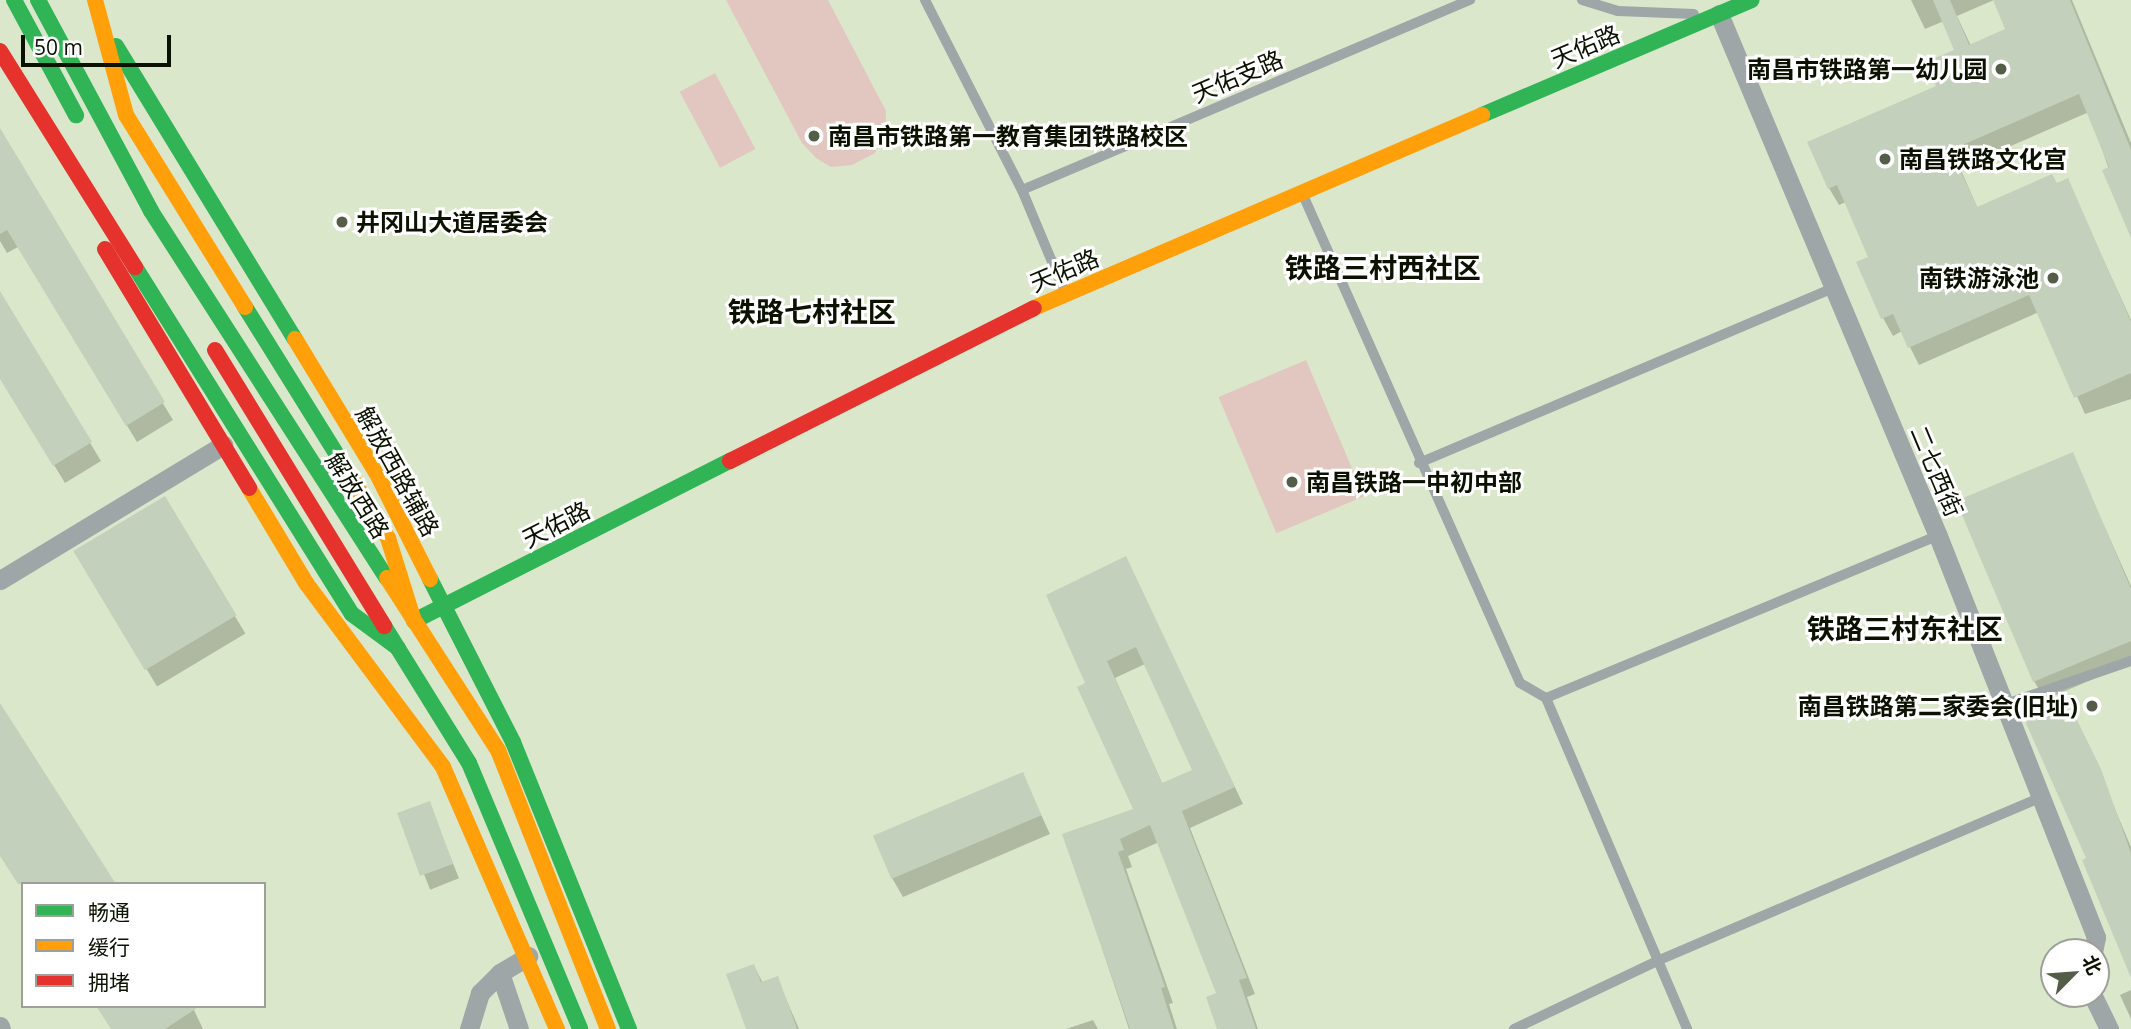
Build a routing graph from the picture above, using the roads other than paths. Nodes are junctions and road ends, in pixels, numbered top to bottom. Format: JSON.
{"nodes":[{"id":1,"x":14,"y":0,"type":"edge"},
{"id":2,"x":38,"y":0,"type":"edge"},
{"id":3,"x":94,"y":0,"type":"edge"},
{"id":4,"x":925,"y":0,"type":"edge"},
{"id":5,"x":1470,"y":0,"type":"edge"},
{"id":6,"x":1582,"y":0,"type":"edge"},
{"id":7,"x":1751,"y":0,"type":"edge"},
{"id":8,"x":1719,"y":14,"type":"junction"},
{"id":9,"x":0,"y":51,"type":"edge"},
{"id":10,"x":0,"y":74,"type":"edge"},
{"id":11,"x":86,"y":133,"type":"dead end"},
{"id":12,"x":1022,"y":190,"type":"junction"},
{"id":13,"x":1302,"y":192,"type":"junction"},
{"id":14,"x":1834,"y":288,"type":"junction"},
{"id":15,"x":1065,"y":294,"type":"junction"},
{"id":16,"x":207,"y":336,"type":"dead end"},
{"id":17,"x":223,"y":444,"type":"junction"},
{"id":18,"x":1419,"y":463,"type":"junction"},
{"id":19,"x":1938,"y":536,"type":"junction"},
{"id":20,"x":0,"y":580,"type":"edge"},
{"id":21,"x":444,"y":606,"type":"junction"},
{"id":22,"x":414,"y":621,"type":"junction"},
{"id":23,"x":398,"y":648,"type":"junction"},
{"id":24,"x":2131,"y":661,"type":"edge"},
{"id":25,"x":1546,"y":698,"type":"junction"},
{"id":26,"x":2003,"y":705,"type":"junction"},
{"id":27,"x":513,"y":741,"type":"junction"},
{"id":28,"x":443,"y":767,"type":"junction"},
{"id":29,"x":2039,"y":799,"type":"junction"},
{"id":30,"x":519,"y":802,"type":"junction"},
{"id":31,"x":489,"y":810,"type":"junction"},
{"id":32,"x":538,"y":850,"type":"junction"},
{"id":33,"x":511,"y":860,"type":"junction"},
{"id":34,"x":575,"y":894,"type":"junction"},
{"id":35,"x":516,"y":929,"type":"junction"},
{"id":36,"x":2096,"y":938,"type":"edge"},
{"id":37,"x":528,"y":956,"type":"junction"},
{"id":38,"x":1657,"y":961,"type":"junction"},
{"id":39,"x":500,"y":973,"type":"junction"},
{"id":40,"x":614,"y":989,"type":"junction"},
{"id":41,"x":2099,"y":1008,"type":"edge"},
{"id":42,"x":469,"y":1029,"type":"edge"},
{"id":43,"x":519,"y":1029,"type":"edge"},
{"id":44,"x":557,"y":1029,"type":"edge"},
{"id":45,"x":580,"y":1029,"type":"edge"},
{"id":46,"x":608,"y":1029,"type":"edge"},
{"id":47,"x":629,"y":1029,"type":"edge"},
{"id":48,"x":642,"y":1029,"type":"edge"},
{"id":49,"x":1514,"y":1029,"type":"edge"},
{"id":50,"x":1686,"y":1029,"type":"edge"},
{"id":51,"x":2109,"y":1029,"type":"edge"}],
"edges":[{"from":1,"to":11,"type":"main road"},
{"from":2,"to":22,"type":"main road","name":"解放西路"},
{"from":3,"to":21,"type":"main road","name":"解放西路辅路"},
{"from":3,"to":22,"type":"main road","bridge":true},
{"from":4,"to":12,"type":"lane"},
{"from":5,"to":12,"type":"lane","name":"天佑支路"},
{"from":6,"to":8,"type":"lane"},
{"from":7,"to":8,"type":"main road","name":"天佑路"},
{"from":8,"to":13,"type":"main road","name":"天佑路"},
{"from":8,"to":14,"type":"street","name":"二七西街"},
{"from":9,"to":23,"type":"main road"},
{"from":10,"to":17,"type":"main road"},
{"from":12,"to":15,"type":"lane"},
{"from":13,"to":15,"type":"main road","name":"天佑路"},
{"from":13,"to":18,"type":"lane"},
{"from":14,"to":18,"type":"lane"},
{"from":14,"to":19,"type":"street","name":"二七西街"},
{"from":15,"to":21,"type":"main road","name":"天佑路"},
{"from":16,"to":23,"type":"main road","name":"解放西路"},
{"from":17,"to":20,"type":"street"},
{"from":17,"to":28,"type":"main road"},
{"from":18,"to":25,"type":"lane"},
{"from":19,"to":25,"type":"lane"},
{"from":19,"to":26,"type":"street","name":"二七西街"},
{"from":21,"to":22,"type":"main road","name":"天佑路"},
{"from":21,"to":27,"type":"main road","name":"解放西路辅路"},
{"from":22,"to":30,"type":"main road","name":"解放西路"},
{"from":23,"to":31,"type":"main road","name":"解放西路"},
{"from":24,"to":26,"type":"lane"},
{"from":25,"to":38,"type":"lane"},
{"from":26,"to":29,"type":"street","name":"二七西街"},
{"from":27,"to":30,"type":"main road"},
{"from":27,"to":34,"type":"main road","name":"解放西路辅路"},
{"from":28,"to":31,"type":"main road"},
{"from":28,"to":35,"type":"main road"},
{"from":29,"to":36,"type":"street","name":"二七西街"},
{"from":29,"to":38,"type":"lane"},
{"from":30,"to":32,"type":"main road","name":"解放西路"},
{"from":31,"to":33,"type":"main road","name":"解放西路"},
{"from":32,"to":34,"type":"main road"},
{"from":32,"to":46,"type":"main road","name":"解放西路"},
{"from":33,"to":35,"type":"main road"},
{"from":33,"to":45,"type":"main road","name":"解放西路"},
{"from":34,"to":40,"type":"main road","name":"解放西路辅路"},
{"from":35,"to":37,"type":"main road"},
{"from":37,"to":39,"type":"street"},
{"from":37,"to":44,"type":"main road"},
{"from":38,"to":49,"type":"lane"},
{"from":38,"to":50,"type":"lane"},
{"from":39,"to":42,"type":"street"},
{"from":39,"to":43,"type":"street"},
{"from":40,"to":47,"type":"main road","name":"解放西路辅路"},
{"from":40,"to":48,"type":"main road","name":"解放西路辅路"},
{"from":41,"to":51,"type":"street"}]}
